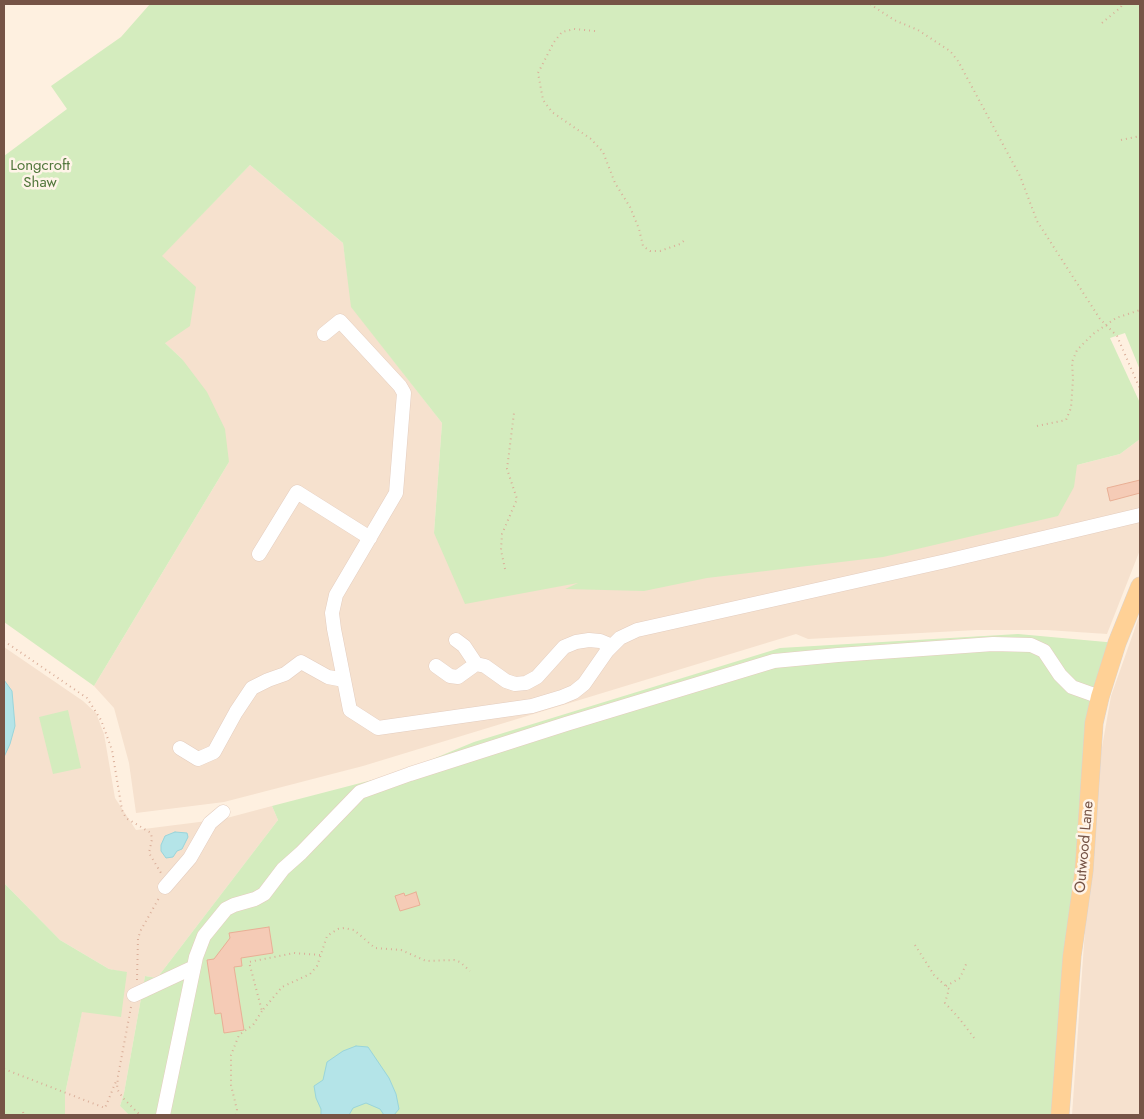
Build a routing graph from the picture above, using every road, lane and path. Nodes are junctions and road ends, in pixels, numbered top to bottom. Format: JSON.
{"nodes":[{"id":1,"x":870,"y":4,"type":"edge"},
{"id":2,"x":1122,"y":4,"type":"edge"},
{"id":3,"x":1102,"y":23,"type":"dead end"},
{"id":4,"x":595,"y":31,"type":"dead end"},
{"id":5,"x":1140,"y":136,"type":"edge"},
{"id":6,"x":1121,"y":140,"type":"dead end"},
{"id":7,"x":686,"y":239,"type":"dead end"},
{"id":8,"x":1140,"y":310,"type":"edge"},
{"id":9,"x":1106,"y":324,"type":"junction"},
{"id":10,"x":324,"y":334,"type":"dead end"},
{"id":11,"x":1140,"y":389,"type":"edge"},
{"id":12,"x":514,"y":413,"type":"dead end"},
{"id":13,"x":1037,"y":426,"type":"dead end"},
{"id":14,"x":1140,"y":515,"type":"edge"},
{"id":15,"x":370,"y":538,"type":"junction"},
{"id":16,"x":258,"y":554,"type":"dead end"},
{"id":17,"x":505,"y":569,"type":"dead end"},
{"id":18,"x":1140,"y":586,"type":"edge"},
{"id":19,"x":456,"y":640,"type":"dead end"},
{"id":20,"x":4,"y":641,"type":"edge"},
{"id":21,"x":612,"y":646,"type":"junction"},
{"id":22,"x":476,"y":664,"type":"junction"},
{"id":23,"x":436,"y":666,"type":"dead end"},
{"id":24,"x":344,"y":680,"type":"junction"},
{"id":25,"x":1100,"y":697,"type":"junction"},
{"id":26,"x":180,"y":748,"type":"dead end"},
{"id":27,"x":223,"y":812,"type":"dead end"},
{"id":28,"x":165,"y":887,"type":"junction"},
{"id":29,"x":915,"y":945,"type":"dead end"},
{"id":30,"x":320,"y":955,"type":"junction"},
{"id":31,"x":966,"y":962,"type":"dead end"},
{"id":32,"x":194,"y":968,"type":"junction"},
{"id":33,"x":470,"y":971,"type":"dead end"},
{"id":34,"x":946,"y":986,"type":"junction"},
{"id":35,"x":134,"y":995,"type":"junction"},
{"id":36,"x":262,"y":1011,"type":"junction"},
{"id":37,"x":975,"y":1039,"type":"dead end"},
{"id":38,"x":4,"y":1069,"type":"edge"},
{"id":39,"x":118,"y":1076,"type":"junction"},
{"id":40,"x":140,"y":1115,"type":"edge"},
{"id":41,"x":163,"y":1115,"type":"edge"},
{"id":42,"x":236,"y":1115,"type":"edge"},
{"id":43,"x":1060,"y":1115,"type":"edge"}],
"edges":[{"from":1,"to":9,"type":"path"},
{"from":2,"to":3,"type":"path"},
{"from":4,"to":7,"type":"path"},
{"from":5,"to":6,"type":"path"},
{"from":8,"to":9,"type":"path"},
{"from":9,"to":11,"type":"path"},
{"from":9,"to":13,"type":"path"},
{"from":10,"to":15,"type":"lane"},
{"from":12,"to":17,"type":"path"},
{"from":14,"to":21,"type":"lane"},
{"from":15,"to":16,"type":"lane"},
{"from":15,"to":24,"type":"lane"},
{"from":18,"to":25,"type":"main road","name":"Outwood Lane"},
{"from":19,"to":22,"type":"lane"},
{"from":20,"to":28,"type":"path"},
{"from":21,"to":22,"type":"lane"},
{"from":21,"to":24,"type":"lane"},
{"from":22,"to":23,"type":"lane"},
{"from":24,"to":26,"type":"lane"},
{"from":25,"to":32,"type":"lane"},
{"from":25,"to":43,"type":"main road","name":"Outwood Lane"},
{"from":27,"to":28,"type":"lane"},
{"from":28,"to":35,"type":"path"},
{"from":29,"to":34,"type":"path"},
{"from":30,"to":33,"type":"path"},
{"from":30,"to":36,"type":"path"},
{"from":30,"to":36,"type":"path"},
{"from":31,"to":34,"type":"path"},
{"from":32,"to":35,"type":"lane"},
{"from":32,"to":41,"type":"lane"},
{"from":34,"to":37,"type":"path"},
{"from":35,"to":39,"type":"path"},
{"from":36,"to":42,"type":"path"},
{"from":38,"to":39,"type":"path"},
{"from":39,"to":40,"type":"path"}]}
